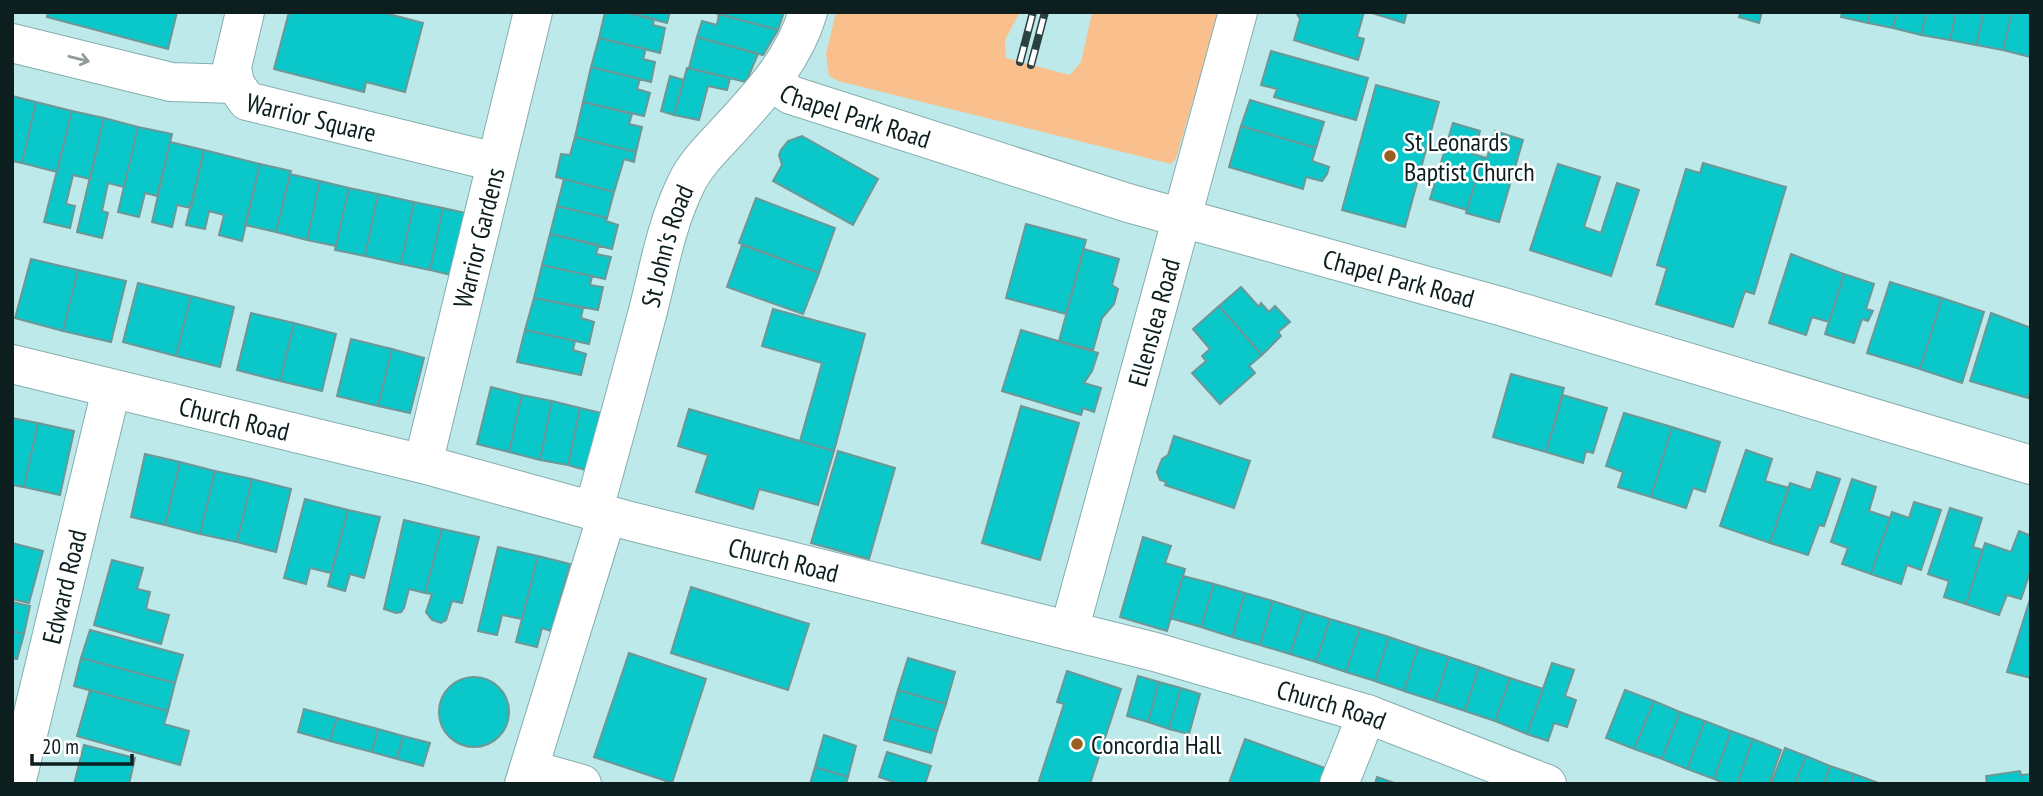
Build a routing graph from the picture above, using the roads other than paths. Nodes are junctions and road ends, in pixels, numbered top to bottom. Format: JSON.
{"nodes":[{"id":1,"x":245,"y":12,"type":"edge"},
{"id":2,"x":533,"y":12,"type":"edge"},
{"id":3,"x":808,"y":12,"type":"edge"},
{"id":4,"x":1238,"y":12,"type":"edge"},
{"id":5,"x":12,"y":43,"type":"edge"},
{"id":6,"x":772,"y":82,"type":"junction"},
{"id":7,"x":235,"y":85,"type":"junction"},
{"id":8,"x":495,"y":162,"type":"junction"},
{"id":9,"x":1182,"y":219,"type":"junction"},
{"id":10,"x":12,"y":364,"type":"edge"},
{"id":11,"x":111,"y":390,"type":"junction"},
{"id":12,"x":423,"y":464,"type":"junction"},
{"id":13,"x":2031,"y":465,"type":"edge"},
{"id":14,"x":600,"y":514,"type":"junction"},
{"id":15,"x":1069,"y":631,"type":"junction"},
{"id":16,"x":1367,"y":714,"type":"junction"},
{"id":17,"x":527,"y":776,"type":"edge"},
{"id":18,"x":16,"y":784,"type":"edge"},
{"id":19,"x":582,"y":784,"type":"edge"},
{"id":20,"x":1339,"y":784,"type":"edge"},
{"id":21,"x":1547,"y":784,"type":"edge"}],
"edges":[{"from":1,"to":7,"type":"street"},
{"from":2,"to":8,"type":"street","name":"Warrior Gardens"},
{"from":3,"to":6,"type":"street","name":"St John's Road"},
{"from":4,"to":9,"type":"street","name":"Ellenslea Road"},
{"from":5,"to":7,"type":"street","name":"Warrior Square","one_way":true},
{"from":6,"to":9,"type":"street","name":"Chapel Park Road"},
{"from":6,"to":14,"type":"street","name":"St John's Road"},
{"from":7,"to":8,"type":"street","name":"Warrior Square"},
{"from":8,"to":12,"type":"street","name":"Warrior Gardens"},
{"from":9,"to":13,"type":"street","name":"Chapel Park Road"},
{"from":9,"to":15,"type":"street","name":"Ellenslea Road"},
{"from":10,"to":11,"type":"street","name":"Church Road"},
{"from":11,"to":12,"type":"street","name":"Church Road"},
{"from":11,"to":18,"type":"street","name":"Edward Road"},
{"from":12,"to":14,"type":"street","name":"Church Road"},
{"from":14,"to":15,"type":"street","name":"Church Road"},
{"from":14,"to":17,"type":"street","name":"St John's Road"},
{"from":15,"to":16,"type":"street","name":"Church Road"},
{"from":16,"to":20,"type":"street"},
{"from":16,"to":21,"type":"street","name":"Church Road"},
{"from":17,"to":19,"type":"street"}]}
